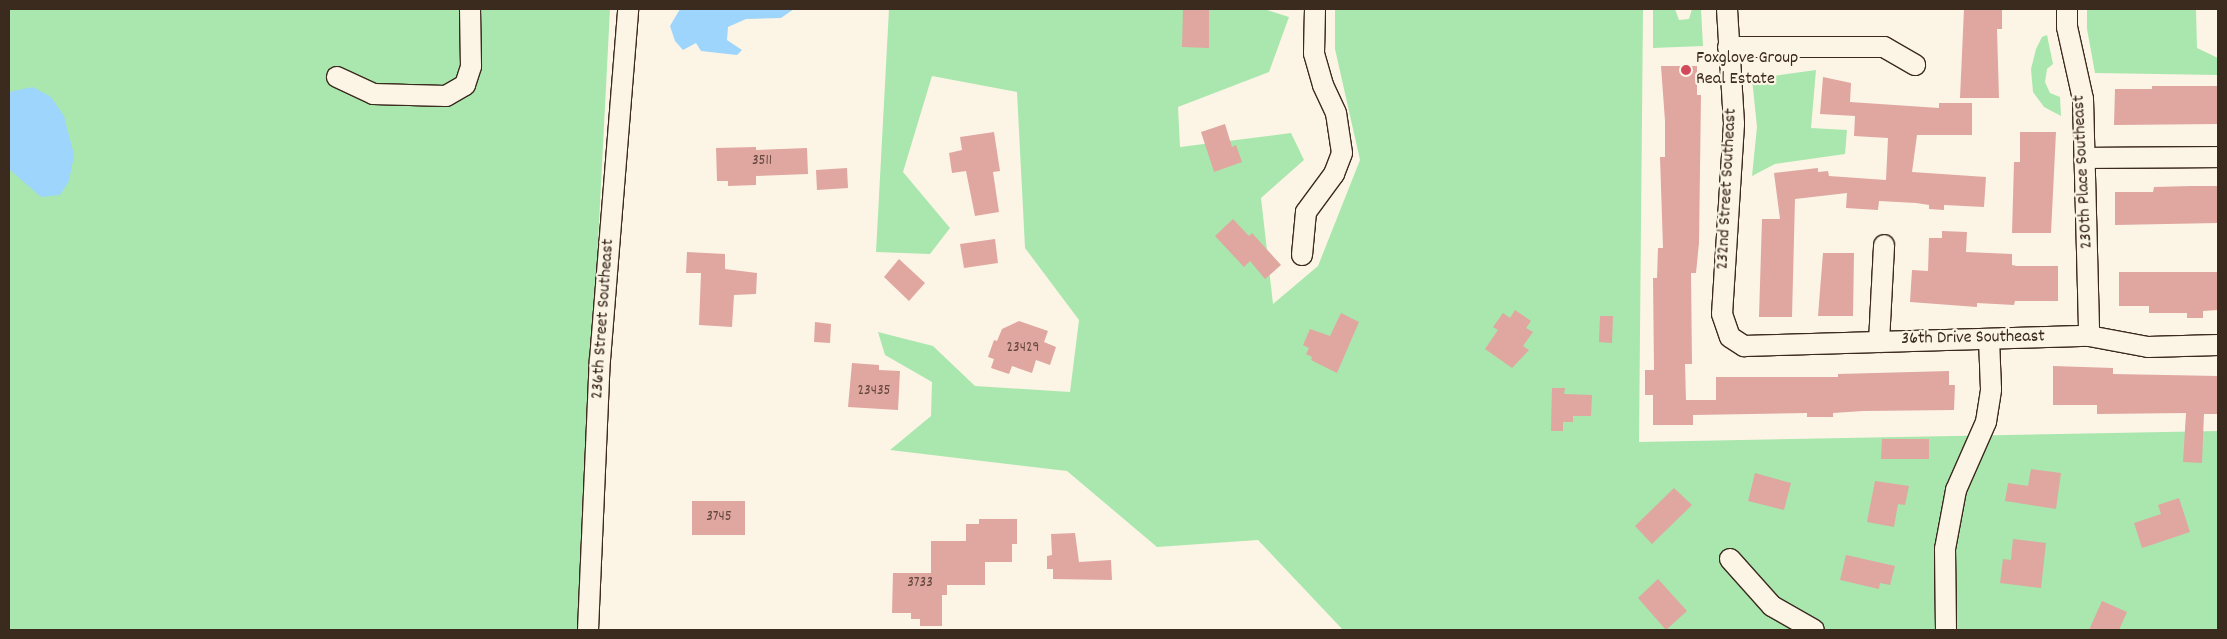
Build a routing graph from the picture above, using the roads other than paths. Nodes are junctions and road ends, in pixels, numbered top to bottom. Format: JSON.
{"nodes":[{"id":1,"x":470,"y":9,"type":"edge"},
{"id":2,"x":628,"y":9,"type":"edge"},
{"id":3,"x":1315,"y":9,"type":"edge"},
{"id":4,"x":1727,"y":9,"type":"edge"},
{"id":5,"x":2067,"y":9,"type":"edge"},
{"id":6,"x":1728,"y":47,"type":"junction"},
{"id":7,"x":1915,"y":65,"type":"dead end"},
{"id":8,"x":337,"y":77,"type":"dead end"},
{"id":9,"x":2218,"y":157,"type":"edge"},
{"id":10,"x":2086,"y":158,"type":"junction"},
{"id":11,"x":1884,"y":245,"type":"dead end"},
{"id":12,"x":1302,"y":255,"type":"dead end"},
{"id":13,"x":2090,"y":336,"type":"junction"},
{"id":14,"x":1730,"y":337,"type":"joint"},
{"id":15,"x":1990,"y":339,"type":"junction"},
{"id":16,"x":1879,"y":342,"type":"junction"},
{"id":17,"x":2218,"y":345,"type":"edge"},
{"id":18,"x":1730,"y":559,"type":"dead end"},
{"id":19,"x":588,"y":630,"type":"edge"},
{"id":20,"x":1814,"y":630,"type":"edge"},
{"id":21,"x":1946,"y":630,"type":"edge"}],
"edges":[{"from":1,"to":8,"type":"street"},
{"from":2,"to":19,"type":"street","name":"236th Street Southeast"},
{"from":3,"to":12,"type":"street"},
{"from":4,"to":6,"type":"street","name":"232nd Street Southeast"},
{"from":5,"to":10,"type":"street","name":"230th Place Southeast"},
{"from":6,"to":7,"type":"street"},
{"from":6,"to":14,"type":"street","name":"232nd Street Southeast"},
{"from":9,"to":10,"type":"street"},
{"from":10,"to":13,"type":"street","name":"230th Place Southeast"},
{"from":11,"to":16,"type":"street"},
{"from":13,"to":15,"type":"street","name":"36th Drive Southeast"},
{"from":13,"to":17,"type":"street","name":"36th Drive Southeast"},
{"from":14,"to":16,"type":"street","name":"36th Drive Southeast"},
{"from":15,"to":16,"type":"street","name":"36th Drive Southeast"},
{"from":15,"to":21,"type":"street"},
{"from":18,"to":20,"type":"street"}]}
